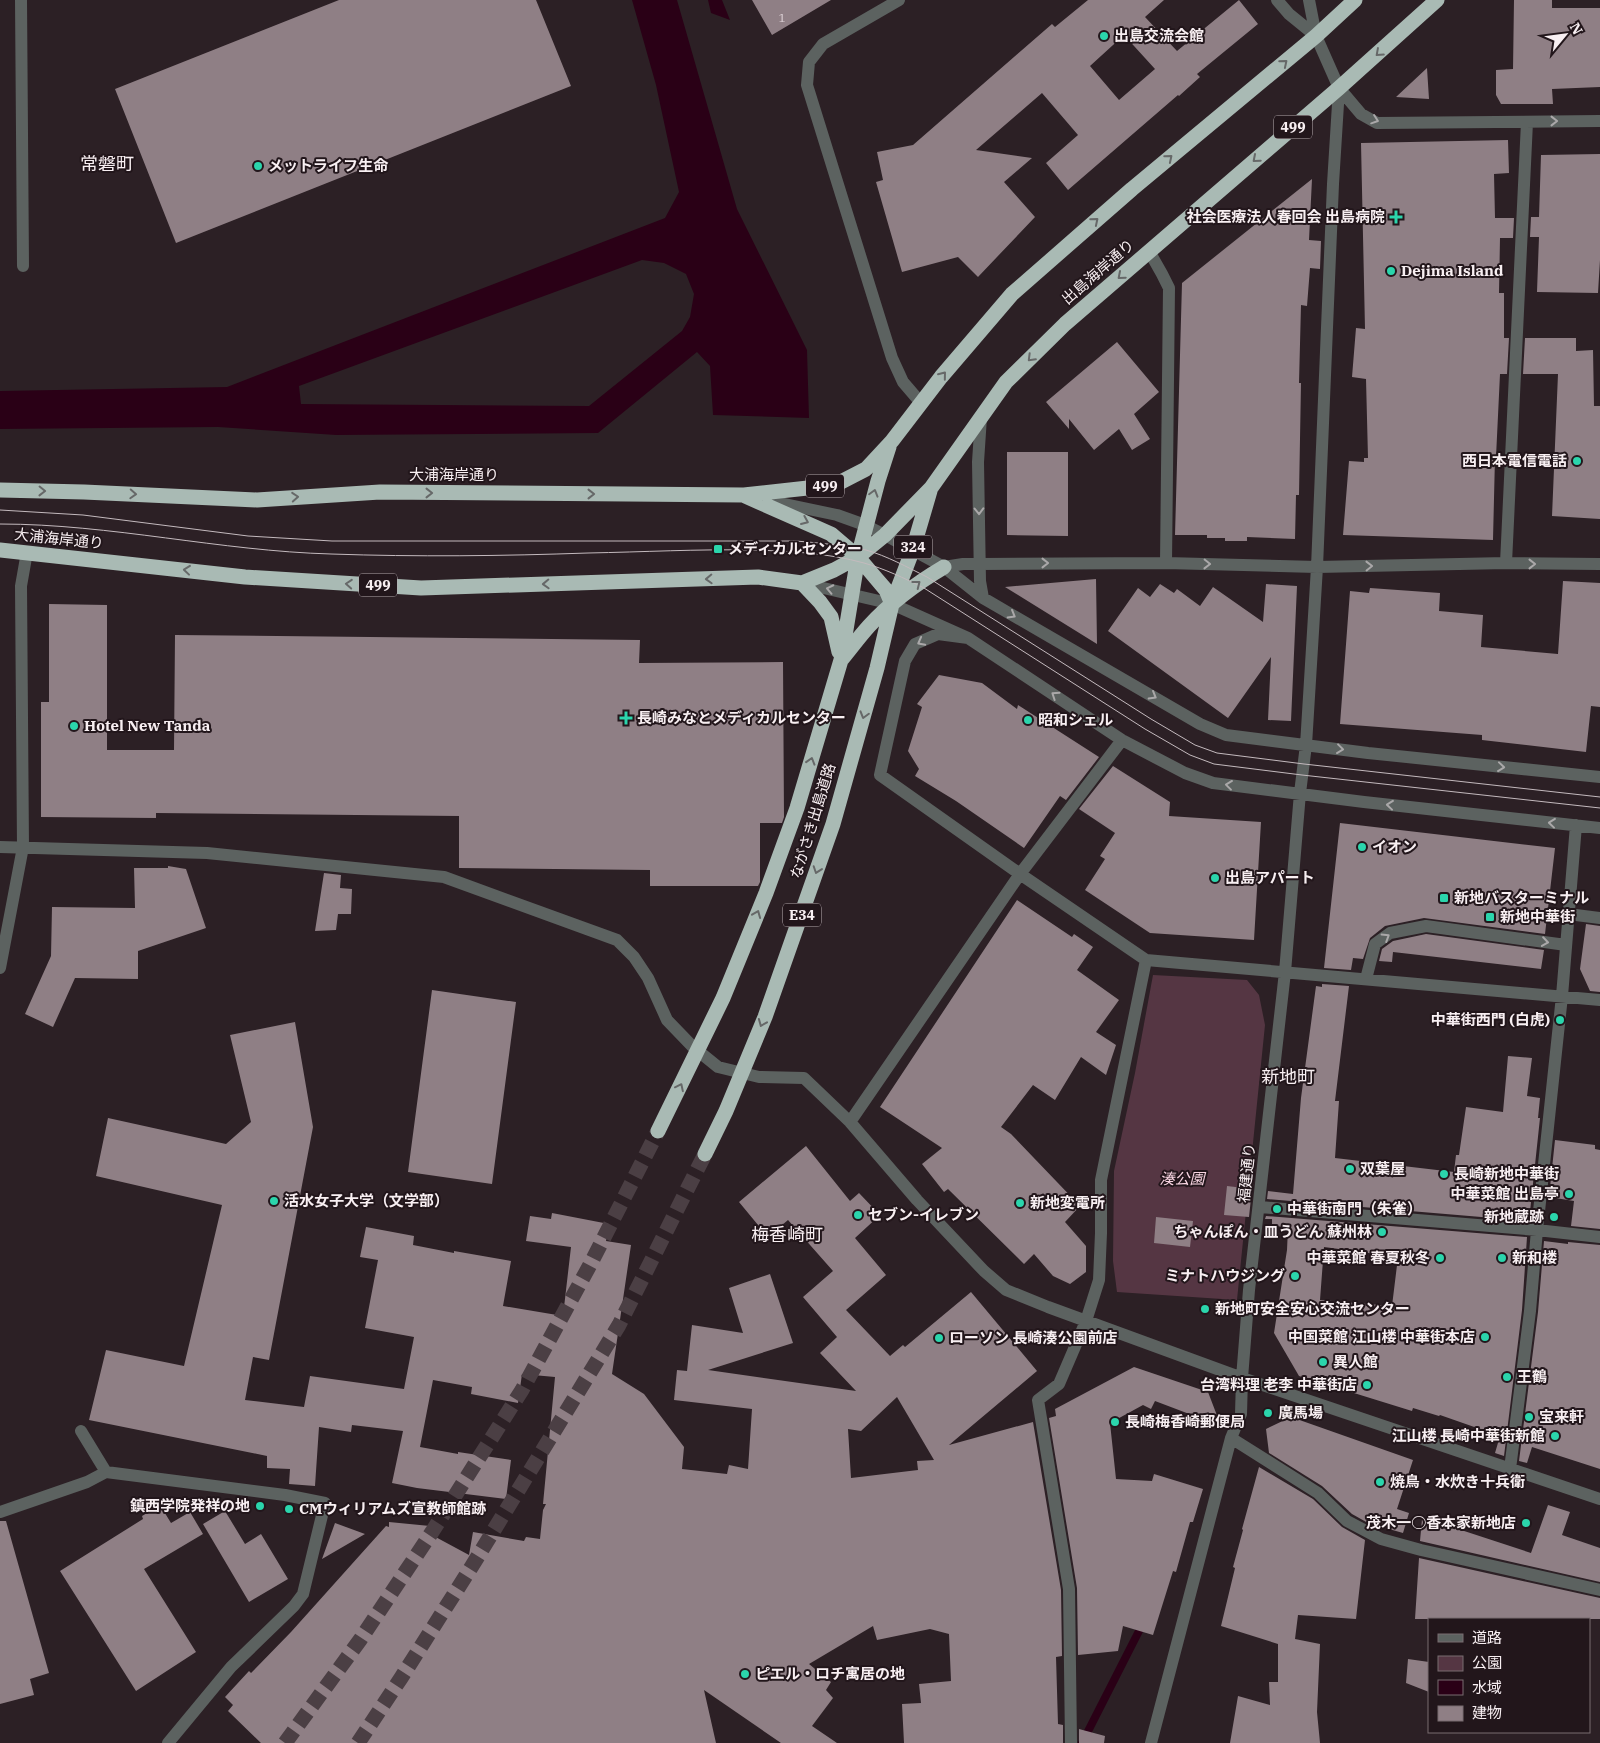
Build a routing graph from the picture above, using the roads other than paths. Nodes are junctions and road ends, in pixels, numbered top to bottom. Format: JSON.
{"nodes":[{"id":1,"x":21,"y":0,"type":"edge"},
{"id":2,"x":899,"y":0,"type":"edge"},
{"id":3,"x":1277,"y":0,"type":"edge"},
{"id":4,"x":1309,"y":0,"type":"edge"},
{"id":5,"x":1355,"y":0,"type":"edge"},
{"id":6,"x":1437,"y":0,"type":"edge"},
{"id":7,"x":1316,"y":36,"type":"junction"},
{"id":8,"x":1339,"y":88,"type":"junction"},
{"id":9,"x":1600,"y":121,"type":"edge"},
{"id":10,"x":1527,"y":122,"type":"junction"},
{"id":11,"x":1149,"y":251,"type":"junction"},
{"id":12,"x":23,"y":266,"type":"dead end"},
{"id":13,"x":921,"y":403,"type":"junction"},
{"id":14,"x":981,"y":417,"type":"junction"},
{"id":15,"x":892,"y":441,"type":"junction"},
{"id":16,"x":931,"y":488,"type":"junction"},
{"id":17,"x":0,"y":490,"type":"edge"},
{"id":18,"x":744,"y":495,"type":"junction"},
{"id":19,"x":865,"y":524,"type":"junction"},
{"id":20,"x":885,"y":534,"type":"junction"},
{"id":21,"x":913,"y":549,"type":"junction"},
{"id":22,"x":0,"y":550,"type":"edge"},
{"id":23,"x":26,"y":552,"type":"junction"},
{"id":24,"x":858,"y":557,"type":"junction"},
{"id":25,"x":1166,"y":563,"type":"junction"},
{"id":26,"x":980,"y":564,"type":"junction"},
{"id":27,"x":1506,"y":564,"type":"junction"},
{"id":28,"x":1600,"y":564,"type":"edge"},
{"id":29,"x":944,"y":567,"type":"junction"},
{"id":30,"x":1317,"y":567,"type":"junction"},
{"id":31,"x":802,"y":583,"type":"junction"},
{"id":32,"x":851,"y":594,"type":"junction"},
{"id":33,"x":983,"y":598,"type":"junction"},
{"id":34,"x":892,"y":604,"type":"junction"},
{"id":35,"x":968,"y":638,"type":"junction"},
{"id":36,"x":841,"y":660,"type":"junction"},
{"id":37,"x":1122,"y":740,"type":"junction"},
{"id":38,"x":1306,"y":745,"type":"junction"},
{"id":39,"x":1600,"y":777,"type":"edge"},
{"id":40,"x":1300,"y":794,"type":"junction"},
{"id":41,"x":1576,"y":825,"type":"junction"},
{"id":42,"x":1600,"y":828,"type":"edge"},
{"id":43,"x":0,"y":847,"type":"edge"},
{"id":44,"x":23,"y":847,"type":"junction"},
{"id":45,"x":1020,"y":874,"type":"junction"},
{"id":46,"x":1568,"y":914,"type":"junction"},
{"id":47,"x":1600,"y":918,"type":"edge"},
{"id":48,"x":1566,"y":945,"type":"junction"},
{"id":49,"x":1146,"y":960,"type":"junction"},
{"id":50,"x":0,"y":968,"type":"edge"},
{"id":51,"x":1285,"y":972,"type":"junction"},
{"id":52,"x":1366,"y":979,"type":"junction"},
{"id":53,"x":1562,"y":996,"type":"junction"},
{"id":54,"x":1600,"y":1000,"type":"edge"},
{"id":55,"x":850,"y":1122,"type":"junction"},
{"id":56,"x":658,"y":1131,"type":"tunnel mouth"},
{"id":57,"x":704,"y":1154,"type":"tunnel mouth"},
{"id":58,"x":1260,"y":1207,"type":"junction"},
{"id":59,"x":1537,"y":1230,"type":"junction"},
{"id":60,"x":1600,"y":1237,"type":"edge"},
{"id":61,"x":1086,"y":1321,"type":"junction"},
{"id":62,"x":1242,"y":1378,"type":"junction"},
{"id":63,"x":81,"y":1431,"type":"dead end"},
{"id":64,"x":1231,"y":1438,"type":"junction"},
{"id":65,"x":1510,"y":1469,"type":"junction"},
{"id":66,"x":106,"y":1472,"type":"junction"},
{"id":67,"x":1600,"y":1500,"type":"edge"},
{"id":68,"x":0,"y":1512,"type":"edge"},
{"id":69,"x":1600,"y":1590,"type":"edge"},
{"id":70,"x":168,"y":1743,"type":"edge"},
{"id":71,"x":1071,"y":1743,"type":"edge"},
{"id":72,"x":1151,"y":1743,"type":"edge"}],
"edges":[{"from":1,"to":12,"type":"street"},
{"from":2,"to":13,"type":"street"},
{"from":3,"to":7,"type":"street"},
{"from":4,"to":7,"type":"street"},
{"from":5,"to":7,"type":"highway","number":"499"},
{"from":6,"to":8,"type":"highway","name":"出島海岸通り","number":"499","one_way":true},
{"from":7,"to":8,"type":"street"},
{"from":13,"to":7,"type":"highway","number":"499","one_way":true},
{"from":8,"to":10,"type":"street","one_way":true},
{"from":8,"to":11,"type":"highway","name":"出島海岸通り","number":"499","one_way":true},
{"from":8,"to":30,"type":"street","name":"福建通り"},
{"from":10,"to":9,"type":"street","one_way":true},
{"from":10,"to":27,"type":"street"},
{"from":11,"to":14,"type":"highway","name":"出島海岸通り","number":"499","one_way":true},
{"from":11,"to":25,"type":"street"},
{"from":13,"to":15,"type":"highway","number":"499"},
{"from":14,"to":16,"type":"highway","name":"出島海岸通り","number":"499"},
{"from":14,"to":26,"type":"street","one_way":true},
{"from":15,"to":18,"type":"highway","name":"大浦海岸通り","number":"499"},
{"from":19,"to":15,"type":"highway","name":"ながさき出島道路","number":"E34","one_way":true},
{"from":16,"to":20,"type":"highway","name":"出島海岸通り","number":"499"},
{"from":16,"to":21,"type":"highway","name":"ながさき出島道路","number":"324"},
{"from":17,"to":18,"type":"highway","name":"大浦海岸通り","number":"499","one_way":true},
{"from":18,"to":19,"type":"street"},
{"from":18,"to":24,"type":"highway","one_way":true},
{"from":19,"to":20,"type":"street"},
{"from":19,"to":24,"type":"highway","name":"ながさき出島道路","number":"E34"},
{"from":20,"to":21,"type":"street"},
{"from":20,"to":24,"type":"highway","name":"出島海岸通り","number":"499"},
{"from":21,"to":29,"type":"street"},
{"from":21,"to":34,"type":"highway","name":"ながさき出島道路","number":"324"},
{"from":22,"to":23,"type":"highway","name":"大浦海岸通り","number":"499"},
{"from":31,"to":23,"type":"highway","name":"大浦海岸通り","number":"499","one_way":true},
{"from":23,"to":44,"type":"street"},
{"from":24,"to":31,"type":"highway","name":"出島海岸通り","number":"499"},
{"from":24,"to":32,"type":"highway","name":"ながさき出島道路","number":"E34"},
{"from":24,"to":34,"type":"highway"},
{"from":26,"to":25,"type":"street","one_way":true},
{"from":25,"to":30,"type":"street","one_way":true},
{"from":26,"to":29,"type":"street"},
{"from":26,"to":33,"type":"street"},
{"from":27,"to":28,"type":"street","one_way":true},
{"from":30,"to":27,"type":"street","one_way":true},
{"from":29,"to":33,"type":"street"},
{"from":34,"to":29,"type":"highway","one_way":true},
{"from":30,"to":38,"type":"street","name":"福建通り"},
{"from":32,"to":31,"type":"street","one_way":true},
{"from":31,"to":36,"type":"highway"},
{"from":32,"to":34,"type":"street"},
{"from":32,"to":36,"type":"highway","name":"ながさき出島道路","number":"E34"},
{"from":33,"to":38,"type":"street","one_way":true},
{"from":34,"to":35,"type":"street"},
{"from":34,"to":36,"type":"highway","name":"ながさき出島道路","number":"E34"},
{"from":34,"to":57,"type":"highway","name":"ながさき出島道路","number":"E34","one_way":true},
{"from":37,"to":35,"type":"street","one_way":true},
{"from":35,"to":45,"type":"street","one_way":true},
{"from":56,"to":36,"type":"highway","name":"ながさき出島道路","number":"E34","one_way":true},
{"from":40,"to":37,"type":"street","one_way":true},
{"from":37,"to":45,"type":"street"},
{"from":38,"to":39,"type":"street","one_way":true},
{"from":38,"to":40,"type":"street","name":"福建通り"},
{"from":41,"to":40,"type":"street","one_way":true},
{"from":40,"to":51,"type":"street","name":"福建通り"},
{"from":41,"to":42,"type":"street"},
{"from":41,"to":46,"type":"street"},
{"from":43,"to":44,"type":"street"},
{"from":44,"to":50,"type":"street"},
{"from":44,"to":55,"type":"street"},
{"from":45,"to":49,"type":"street"},
{"from":45,"to":55,"type":"street"},
{"from":46,"to":47,"type":"street"},
{"from":46,"to":48,"type":"street"},
{"from":52,"to":48,"type":"street","one_way":true},
{"from":48,"to":53,"type":"street"},
{"from":49,"to":51,"type":"street"},
{"from":49,"to":61,"type":"street"},
{"from":51,"to":52,"type":"street"},
{"from":51,"to":58,"type":"street","name":"福建通り"},
{"from":52,"to":53,"type":"street"},
{"from":53,"to":54,"type":"street"},
{"from":53,"to":59,"type":"street"},
{"from":55,"to":61,"type":"street"},
{"from":58,"to":59,"type":"street"},
{"from":58,"to":62,"type":"street","name":"福建通り"},
{"from":59,"to":60,"type":"street"},
{"from":59,"to":65,"type":"street"},
{"from":61,"to":62,"type":"street"},
{"from":61,"to":71,"type":"street"},
{"from":62,"to":64,"type":"street","name":"福建通り"},
{"from":62,"to":65,"type":"street"},
{"from":63,"to":66,"type":"street"},
{"from":64,"to":69,"type":"street"},
{"from":64,"to":72,"type":"street","name":"福建通り"},
{"from":65,"to":67,"type":"street"},
{"from":66,"to":68,"type":"street"},
{"from":66,"to":70,"type":"street"}]}
